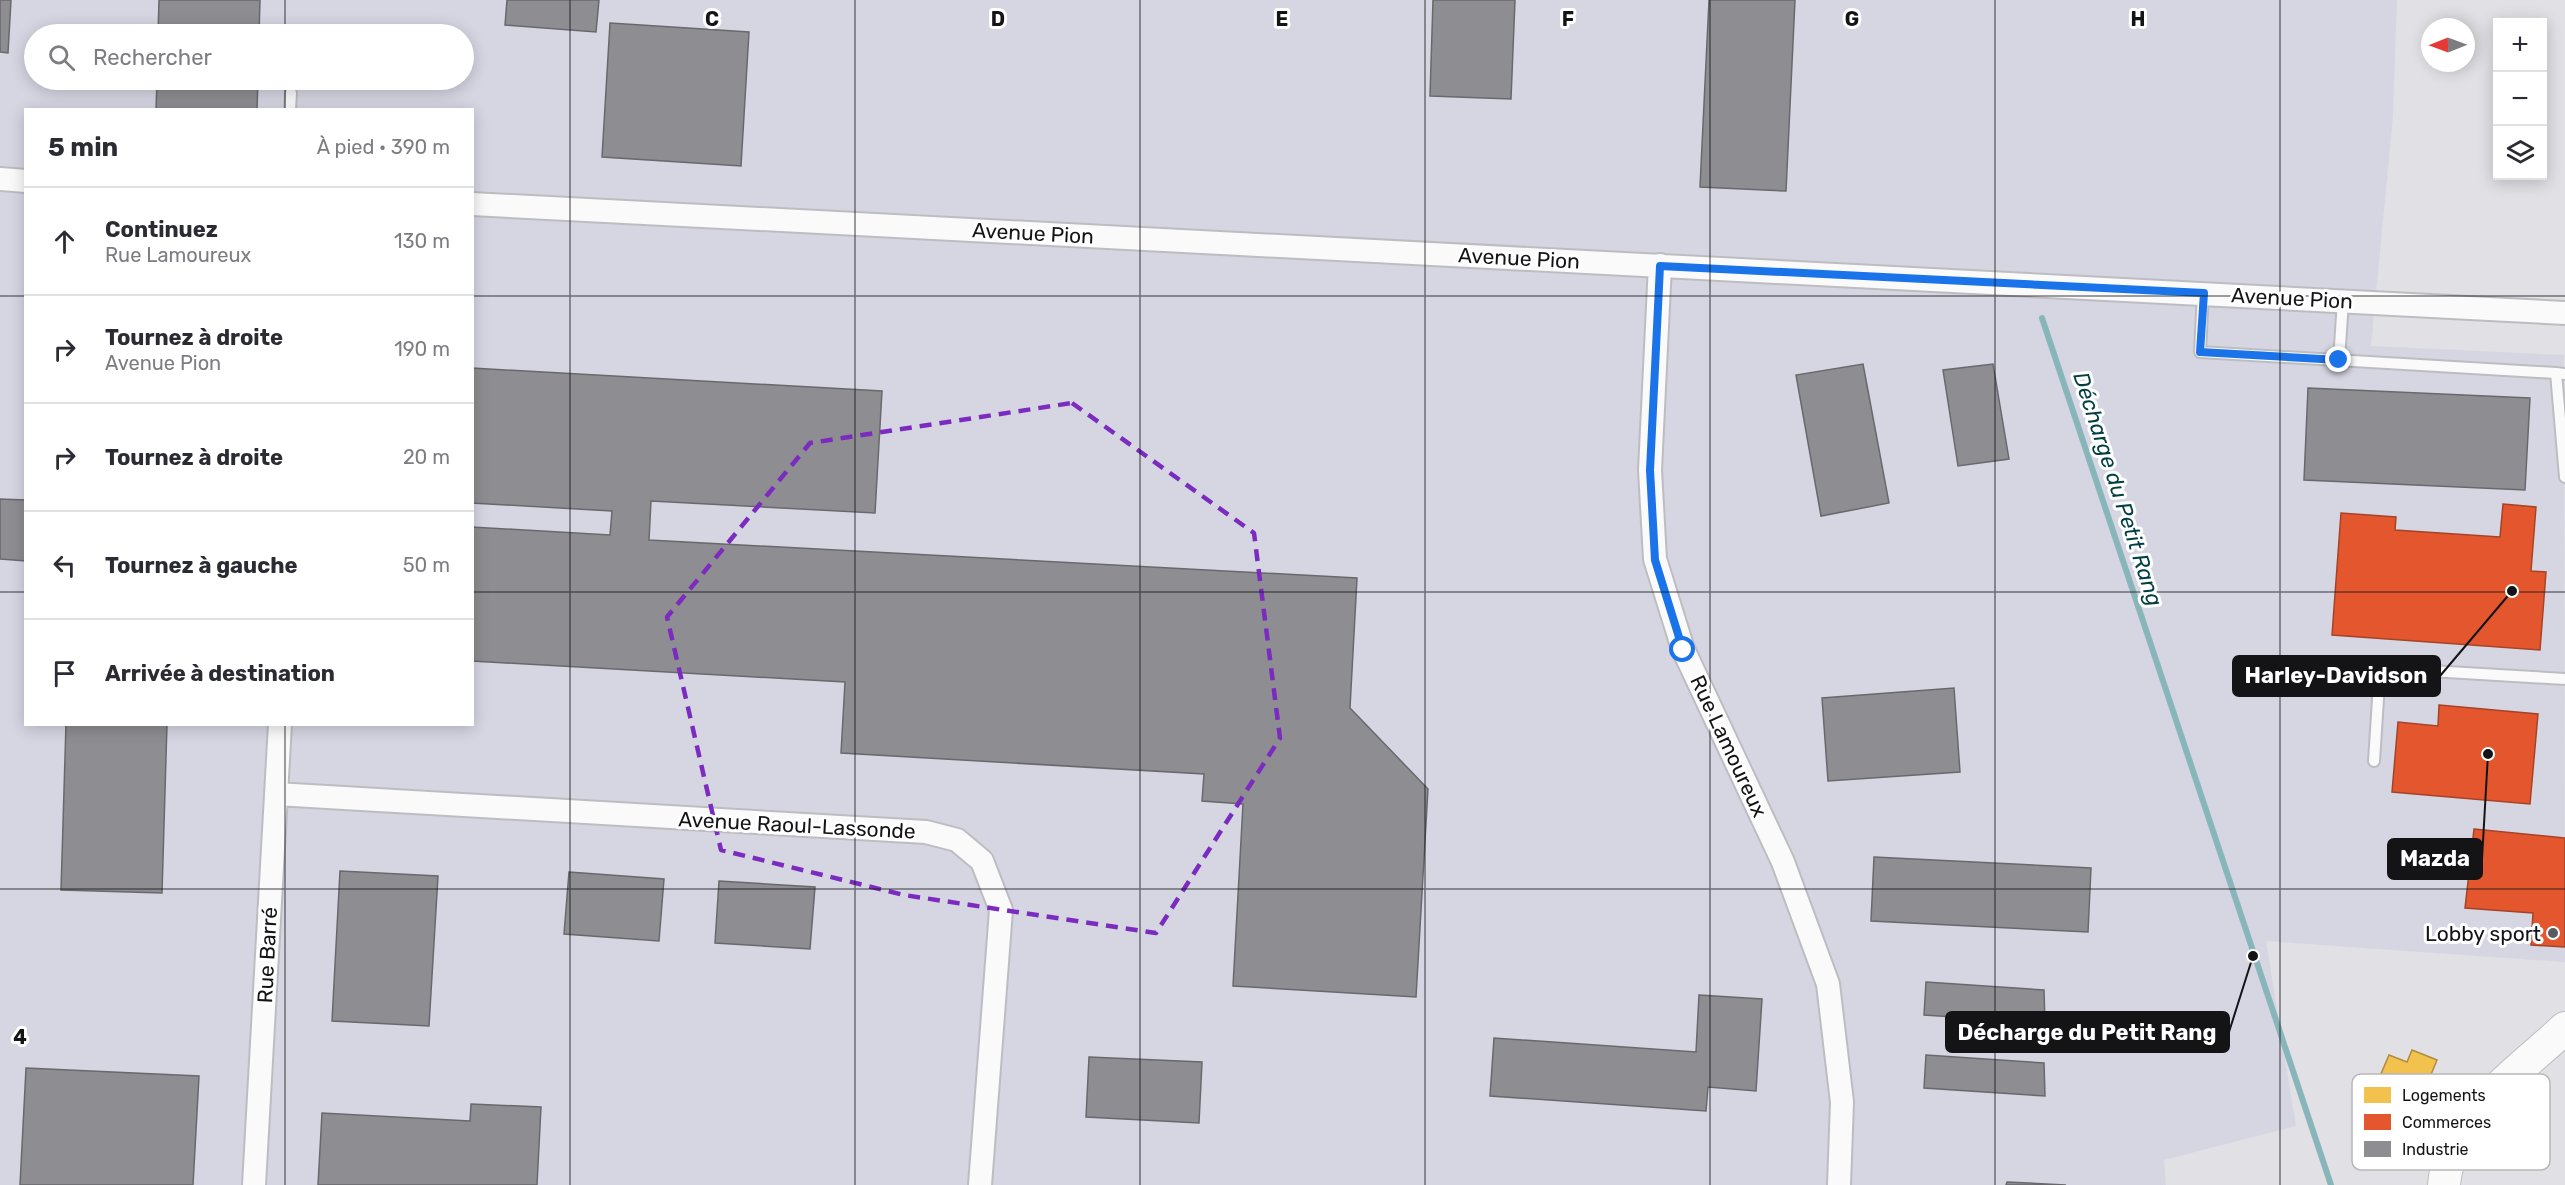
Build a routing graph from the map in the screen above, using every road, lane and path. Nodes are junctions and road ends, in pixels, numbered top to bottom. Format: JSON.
{"nodes":[{"id":1,"x":291,"y":93,"type":"dead end"},
{"id":2,"x":290,"y":108,"type":"edge"},
{"id":3,"x":0,"y":179,"type":"edge"},
{"id":4,"x":24,"y":181,"type":"edge"},
{"id":5,"x":474,"y":204,"type":"edge"},
{"id":6,"x":1660,"y":266,"type":"junction"},
{"id":7,"x":2204,"y":293,"type":"junction"},
{"id":8,"x":2343,"y":301,"type":"junction"},
{"id":9,"x":2565,"y":313,"type":"edge"},
{"id":10,"x":2339,"y":360,"type":"junction"},
{"id":11,"x":2560,"y":374,"type":"edge"},
{"id":12,"x":2565,"y":477,"type":"edge"},
{"id":13,"x":2565,"y":680,"type":"edge"},
{"id":14,"x":280,"y":726,"type":"edge"},
{"id":15,"x":2374,"y":761,"type":"dead end"},
{"id":16,"x":276,"y":794,"type":"junction"},
{"id":17,"x":2565,"y":1028,"type":"edge"},
{"id":18,"x":2517,"y":1074,"type":"edge"},
{"id":19,"x":2447,"y":1170,"type":"edge"},
{"id":20,"x":254,"y":1185,"type":"edge"},
{"id":21,"x":980,"y":1185,"type":"edge"},
{"id":22,"x":1839,"y":1185,"type":"edge"},
{"id":23,"x":2444,"y":1185,"type":"edge"}],
"edges":[{"from":1,"to":2,"type":"lane"},
{"from":3,"to":4,"type":"street"},
{"from":5,"to":6,"type":"street","name":"Avenue Pion"},
{"from":6,"to":7,"type":"street","name":"Avenue Pion"},
{"from":6,"to":22,"type":"street","name":"Rue Lamoureux"},
{"from":7,"to":8,"type":"street","name":"Avenue Pion"},
{"from":7,"to":10,"type":"lane"},
{"from":8,"to":9,"type":"street","name":"Avenue Pion"},
{"from":8,"to":10,"type":"lane"},
{"from":10,"to":11,"type":"lane"},
{"from":11,"to":12,"type":"lane"},
{"from":13,"to":15,"type":"lane"},
{"from":14,"to":16,"type":"street","name":"Rue Barré"},
{"from":16,"to":20,"type":"street","name":"Rue Barré"},
{"from":16,"to":21,"type":"street","name":"Avenue Raoul-Lassonde"},
{"from":17,"to":18,"type":"street"},
{"from":19,"to":23,"type":"street"}]}
